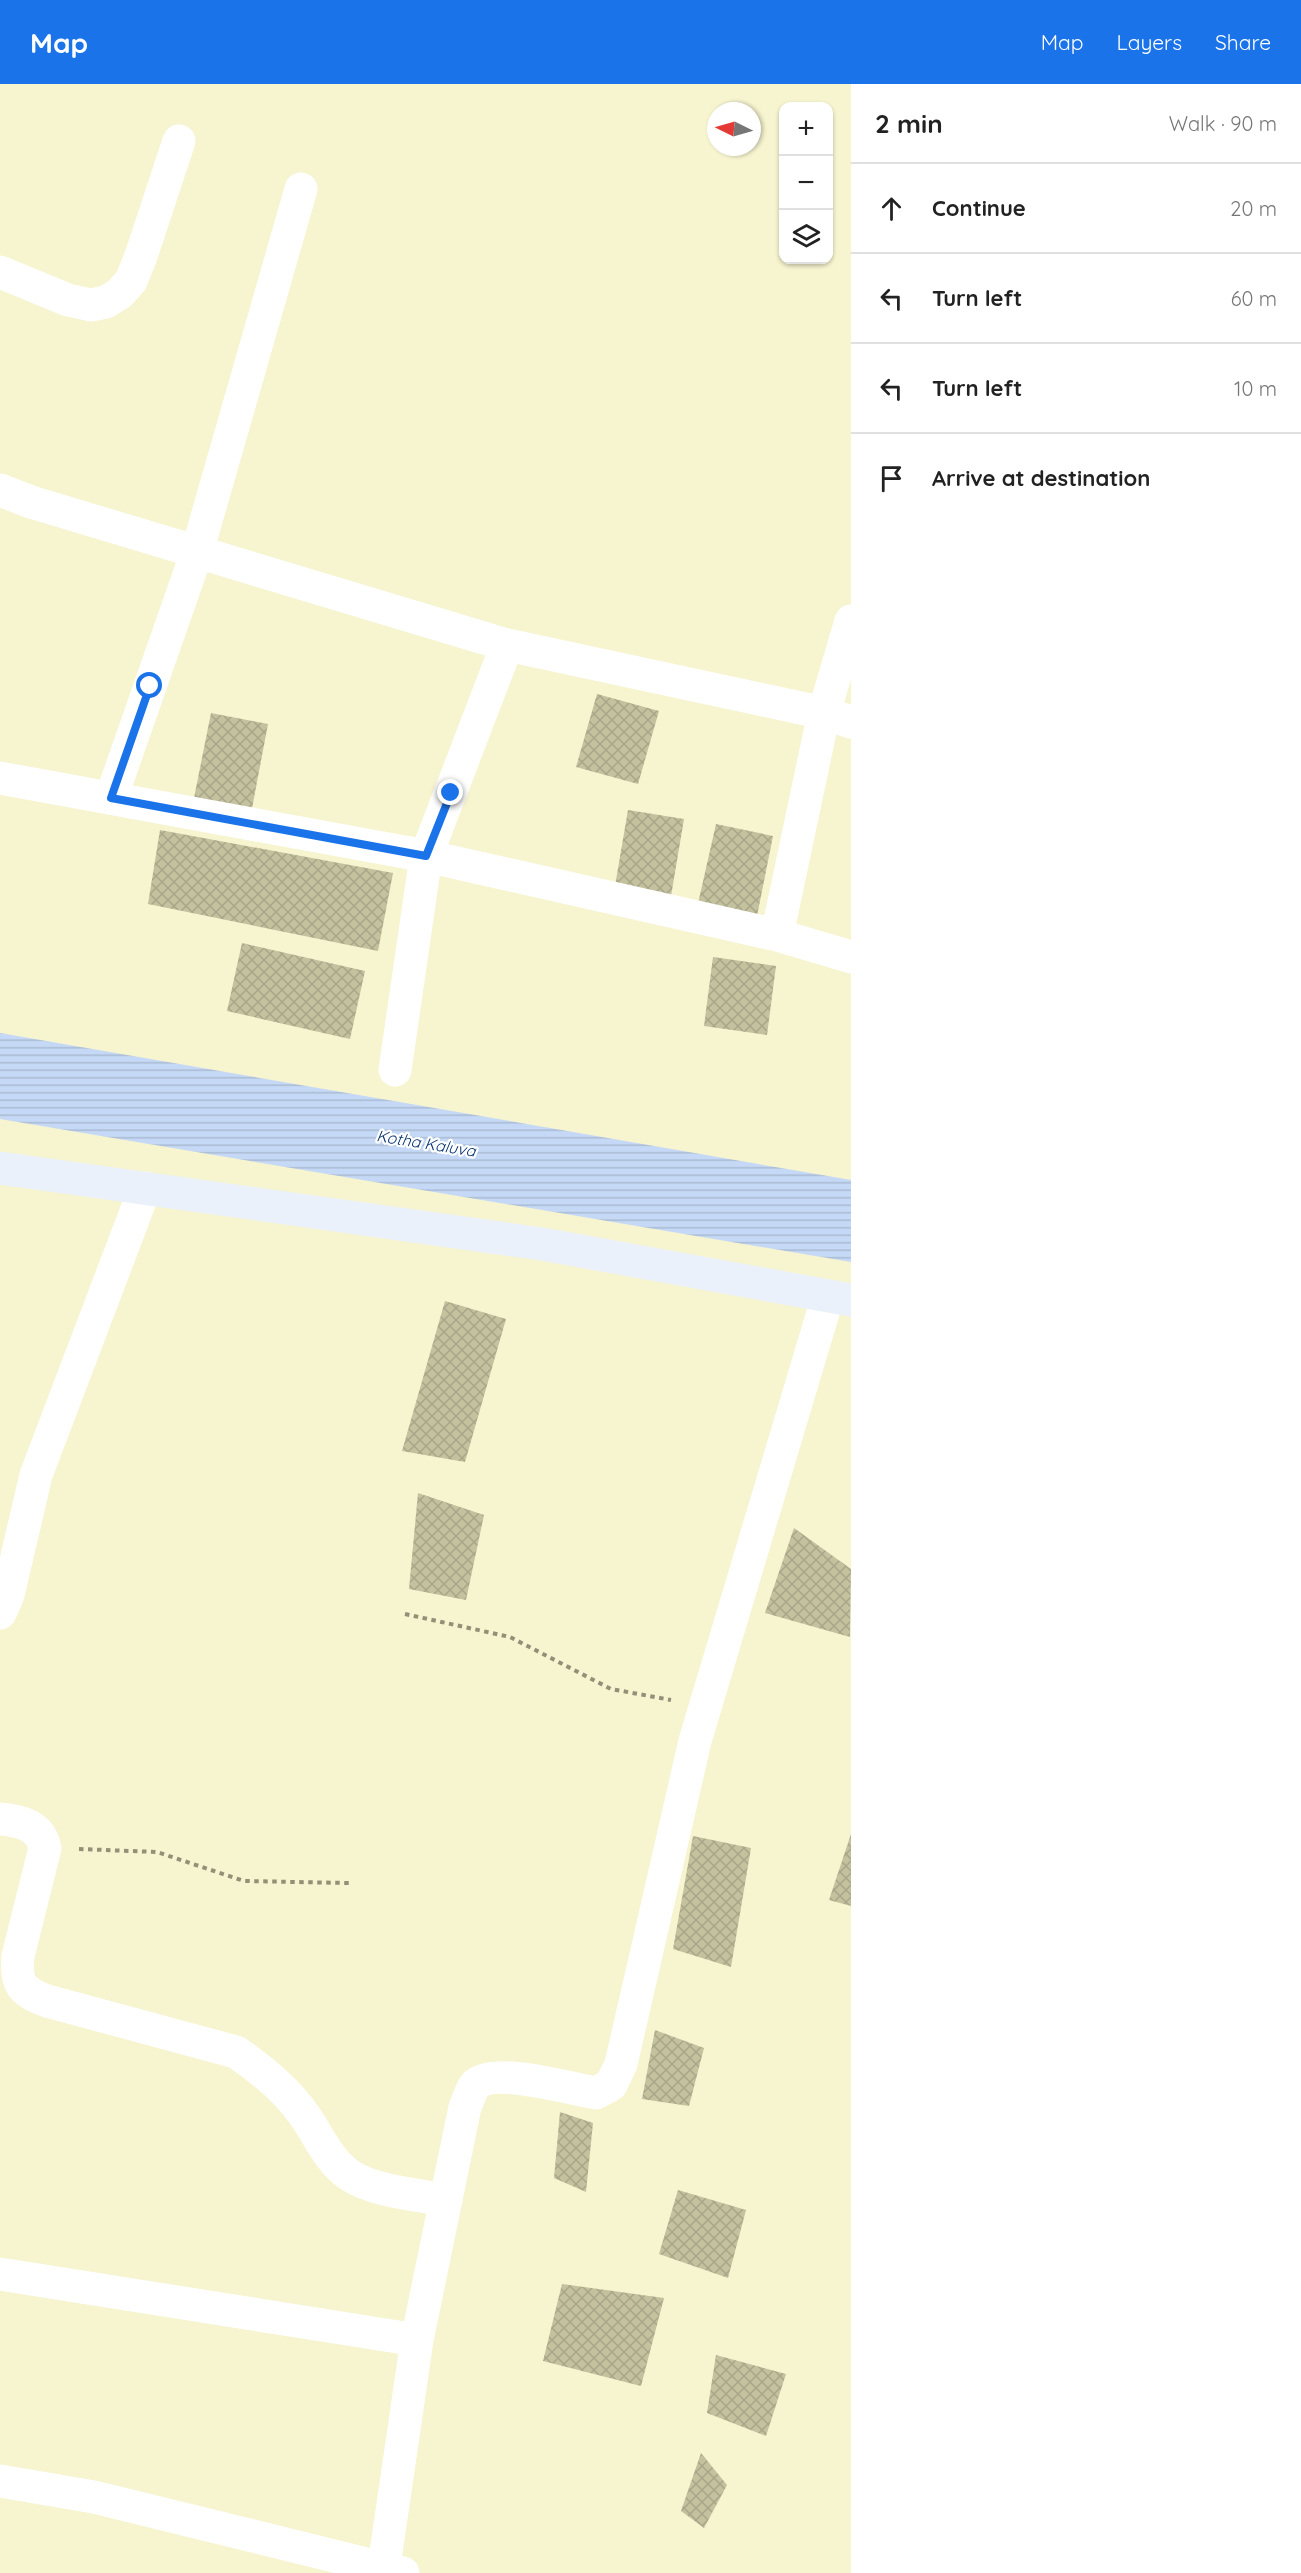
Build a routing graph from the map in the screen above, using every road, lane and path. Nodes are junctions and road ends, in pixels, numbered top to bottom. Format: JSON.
{"nodes":[{"id":1,"x":179,"y":141,"type":"dead end"},
{"id":2,"x":301,"y":189,"type":"dead end"},
{"id":3,"x":0,"y":272,"type":"edge"},
{"id":4,"x":0,"y":490,"type":"edge"},
{"id":5,"x":197,"y":552,"type":"junction"},
{"id":6,"x":851,"y":621,"type":"edge"},
{"id":7,"x":507,"y":645,"type":"junction"},
{"id":8,"x":838,"y":717,"type":"edge"},
{"id":9,"x":0,"y":778,"type":"edge"},
{"id":10,"x":111,"y":798,"type":"junction"},
{"id":11,"x":426,"y":856,"type":"junction"},
{"id":12,"x":777,"y":935,"type":"junction"},
{"id":13,"x":851,"y":957,"type":"edge"},
{"id":14,"x":395,"y":1070,"type":"dead end"},
{"id":15,"x":0,"y":1168,"type":"edge"},
{"id":16,"x":144,"y":1188,"type":"junction"},
{"id":17,"x":839,"y":1298,"type":"edge"},
{"id":18,"x":0,"y":1613,"type":"edge"},
{"id":19,"x":405,"y":1614,"type":"dead end"},
{"id":20,"x":705,"y":1706,"type":"junction"},
{"id":21,"x":0,"y":1819,"type":"edge"},
{"id":22,"x":45,"y":1848,"type":"junction"},
{"id":23,"x":348,"y":1883,"type":"dead end"},
{"id":24,"x":446,"y":2200,"type":"junction"},
{"id":25,"x":0,"y":2274,"type":"edge"},
{"id":26,"x":417,"y":2340,"type":"junction"},
{"id":27,"x":0,"y":2481,"type":"edge"},
{"id":28,"x":390,"y":2571,"type":"edge"}],
"edges":[{"from":1,"to":3,"type":"street"},
{"from":2,"to":5,"type":"street"},
{"from":4,"to":5,"type":"street"},
{"from":5,"to":7,"type":"street"},
{"from":5,"to":10,"type":"street"},
{"from":6,"to":8,"type":"street"},
{"from":7,"to":8,"type":"street"},
{"from":7,"to":11,"type":"street"},
{"from":8,"to":12,"type":"street"},
{"from":9,"to":10,"type":"street"},
{"from":10,"to":11,"type":"street"},
{"from":11,"to":12,"type":"street"},
{"from":11,"to":14,"type":"street"},
{"from":12,"to":13,"type":"street"},
{"from":15,"to":16,"type":"main road"},
{"from":16,"to":17,"type":"main road"},
{"from":16,"to":18,"type":"street"},
{"from":17,"to":20,"type":"street"},
{"from":19,"to":20,"type":"path"},
{"from":20,"to":24,"type":"street"},
{"from":21,"to":22,"type":"street"},
{"from":22,"to":23,"type":"path"},
{"from":22,"to":24,"type":"street"},
{"from":24,"to":26,"type":"street"},
{"from":25,"to":26,"type":"street"},
{"from":26,"to":28,"type":"street"},
{"from":27,"to":28,"type":"street"}]}
